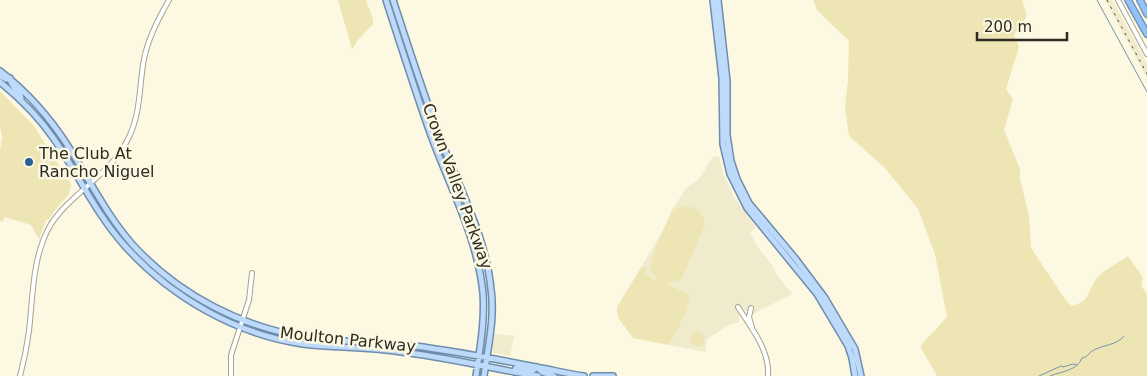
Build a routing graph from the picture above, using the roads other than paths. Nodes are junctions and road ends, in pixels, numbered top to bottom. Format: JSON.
{"nodes":[{"id":1,"x":169,"y":0,"type":"edge"},
{"id":2,"x":386,"y":0,"type":"edge"},
{"id":3,"x":393,"y":0,"type":"edge"},
{"id":4,"x":713,"y":0,"type":"edge"},
{"id":5,"x":718,"y":0,"type":"edge"},
{"id":6,"x":1118,"y":0,"type":"edge"},
{"id":7,"x":1128,"y":0,"type":"edge"},
{"id":8,"x":1140,"y":0,"type":"edge"},
{"id":9,"x":390,"y":14,"type":"junction"},
{"id":10,"x":1147,"y":14,"type":"edge"},
{"id":11,"x":1147,"y":34,"type":"edge"},
{"id":12,"x":409,"y":48,"type":"junction"},
{"id":13,"x":1147,"y":54,"type":"edge"},
{"id":14,"x":408,"y":65,"type":"junction"},
{"id":15,"x":0,"y":71,"type":"edge"},
{"id":16,"x":0,"y":76,"type":"edge"},
{"id":17,"x":10,"y":78,"type":"junction"},
{"id":18,"x":0,"y":82,"type":"edge"},
{"id":19,"x":21,"y":99,"type":"junction"},
{"id":20,"x":90,"y":184,"type":"junction"},
{"id":21,"x":85,"y":188,"type":"junction"},
{"id":22,"x":252,"y":273,"type":"dead end"},
{"id":23,"x":738,"y":308,"type":"dead end"},
{"id":24,"x":751,"y":308,"type":"dead end"},
{"id":25,"x":243,"y":320,"type":"junction"},
{"id":26,"x":241,"y":326,"type":"junction"},
{"id":27,"x":752,"y":329,"type":"junction"},
{"id":28,"x":479,"y":357,"type":"junction"},
{"id":29,"x":487,"y":358,"type":"junction"},
{"id":30,"x":478,"y":365,"type":"junction"},
{"id":31,"x":486,"y":367,"type":"junction"},
{"id":32,"x":537,"y":367,"type":"junction"},
{"id":33,"x":514,"y":372,"type":"junction"},
{"id":34,"x":20,"y":376,"type":"edge"},
{"id":35,"x":231,"y":376,"type":"edge"},
{"id":36,"x":476,"y":376,"type":"edge"},
{"id":37,"x":484,"y":376,"type":"edge"},
{"id":38,"x":538,"y":376,"type":"edge"},
{"id":39,"x":554,"y":376,"type":"edge"},
{"id":40,"x":584,"y":376,"type":"edge"},
{"id":41,"x":593,"y":376,"type":"edge"},
{"id":42,"x":602,"y":376,"type":"edge"},
{"id":43,"x":613,"y":376,"type":"edge"},
{"id":44,"x":768,"y":376,"type":"edge"},
{"id":45,"x":855,"y":376,"type":"edge"},
{"id":46,"x":861,"y":376,"type":"edge"}],
"edges":[{"from":1,"to":20,"type":"street"},
{"from":2,"to":9,"type":"main road","name":"Crown Valley Parkway"},
{"from":3,"to":12,"type":"main road","name":"Crown Valley Parkway"},
{"from":4,"to":45,"type":"main road"},
{"from":5,"to":46,"type":"main road"},
{"from":6,"to":13,"type":"street"},
{"from":7,"to":11,"type":"highway"},
{"from":8,"to":10,"type":"highway"},
{"from":9,"to":12,"type":"main road"},
{"from":9,"to":14,"type":"main road","name":"Crown Valley Parkway"},
{"from":12,"to":14,"type":"main road"},
{"from":12,"to":29,"type":"main road","name":"Crown Valley Parkway"},
{"from":14,"to":28,"type":"main road","name":"Crown Valley Parkway"},
{"from":15,"to":17,"type":"main road","name":"Moulton Parkway"},
{"from":16,"to":17,"type":"main road"},
{"from":17,"to":19,"type":"main road"},
{"from":17,"to":20,"type":"main road","name":"Moulton Parkway"},
{"from":18,"to":19,"type":"main road","name":"Moulton Parkway"},
{"from":19,"to":21,"type":"main road","name":"Moulton Parkway"},
{"from":20,"to":21,"type":"street"},
{"from":20,"to":25,"type":"main road","name":"Moulton Parkway"},
{"from":21,"to":26,"type":"main road","name":"Moulton Parkway"},
{"from":21,"to":34,"type":"street"},
{"from":22,"to":25,"type":"street"},
{"from":23,"to":27,"type":"street"},
{"from":24,"to":27,"type":"street"},
{"from":25,"to":26,"type":"street"},
{"from":25,"to":28,"type":"main road","name":"Moulton Parkway"},
{"from":26,"to":30,"type":"main road","name":"Moulton Parkway"},
{"from":26,"to":35,"type":"street"},
{"from":27,"to":44,"type":"street"},
{"from":28,"to":29,"type":"main road","name":"Moulton Parkway"},
{"from":28,"to":30,"type":"main road","name":"Crown Valley Parkway"},
{"from":29,"to":31,"type":"main road","name":"Crown Valley Parkway"},
{"from":29,"to":32,"type":"main road","name":"Moulton Parkway"},
{"from":30,"to":31,"type":"main road","name":"Moulton Parkway"},
{"from":30,"to":36,"type":"main road","name":"Crown Valley Parkway"},
{"from":31,"to":33,"type":"main road","name":"Moulton Parkway"},
{"from":31,"to":37,"type":"main road","name":"Crown Valley Parkway"},
{"from":32,"to":33,"type":"main road"},
{"from":32,"to":39,"type":"main road"},
{"from":32,"to":40,"type":"main road"},
{"from":33,"to":38,"type":"main road","name":"Moulton Parkway"},
{"from":41,"to":42,"type":"main road"},
{"from":42,"to":43,"type":"main road"}]}
